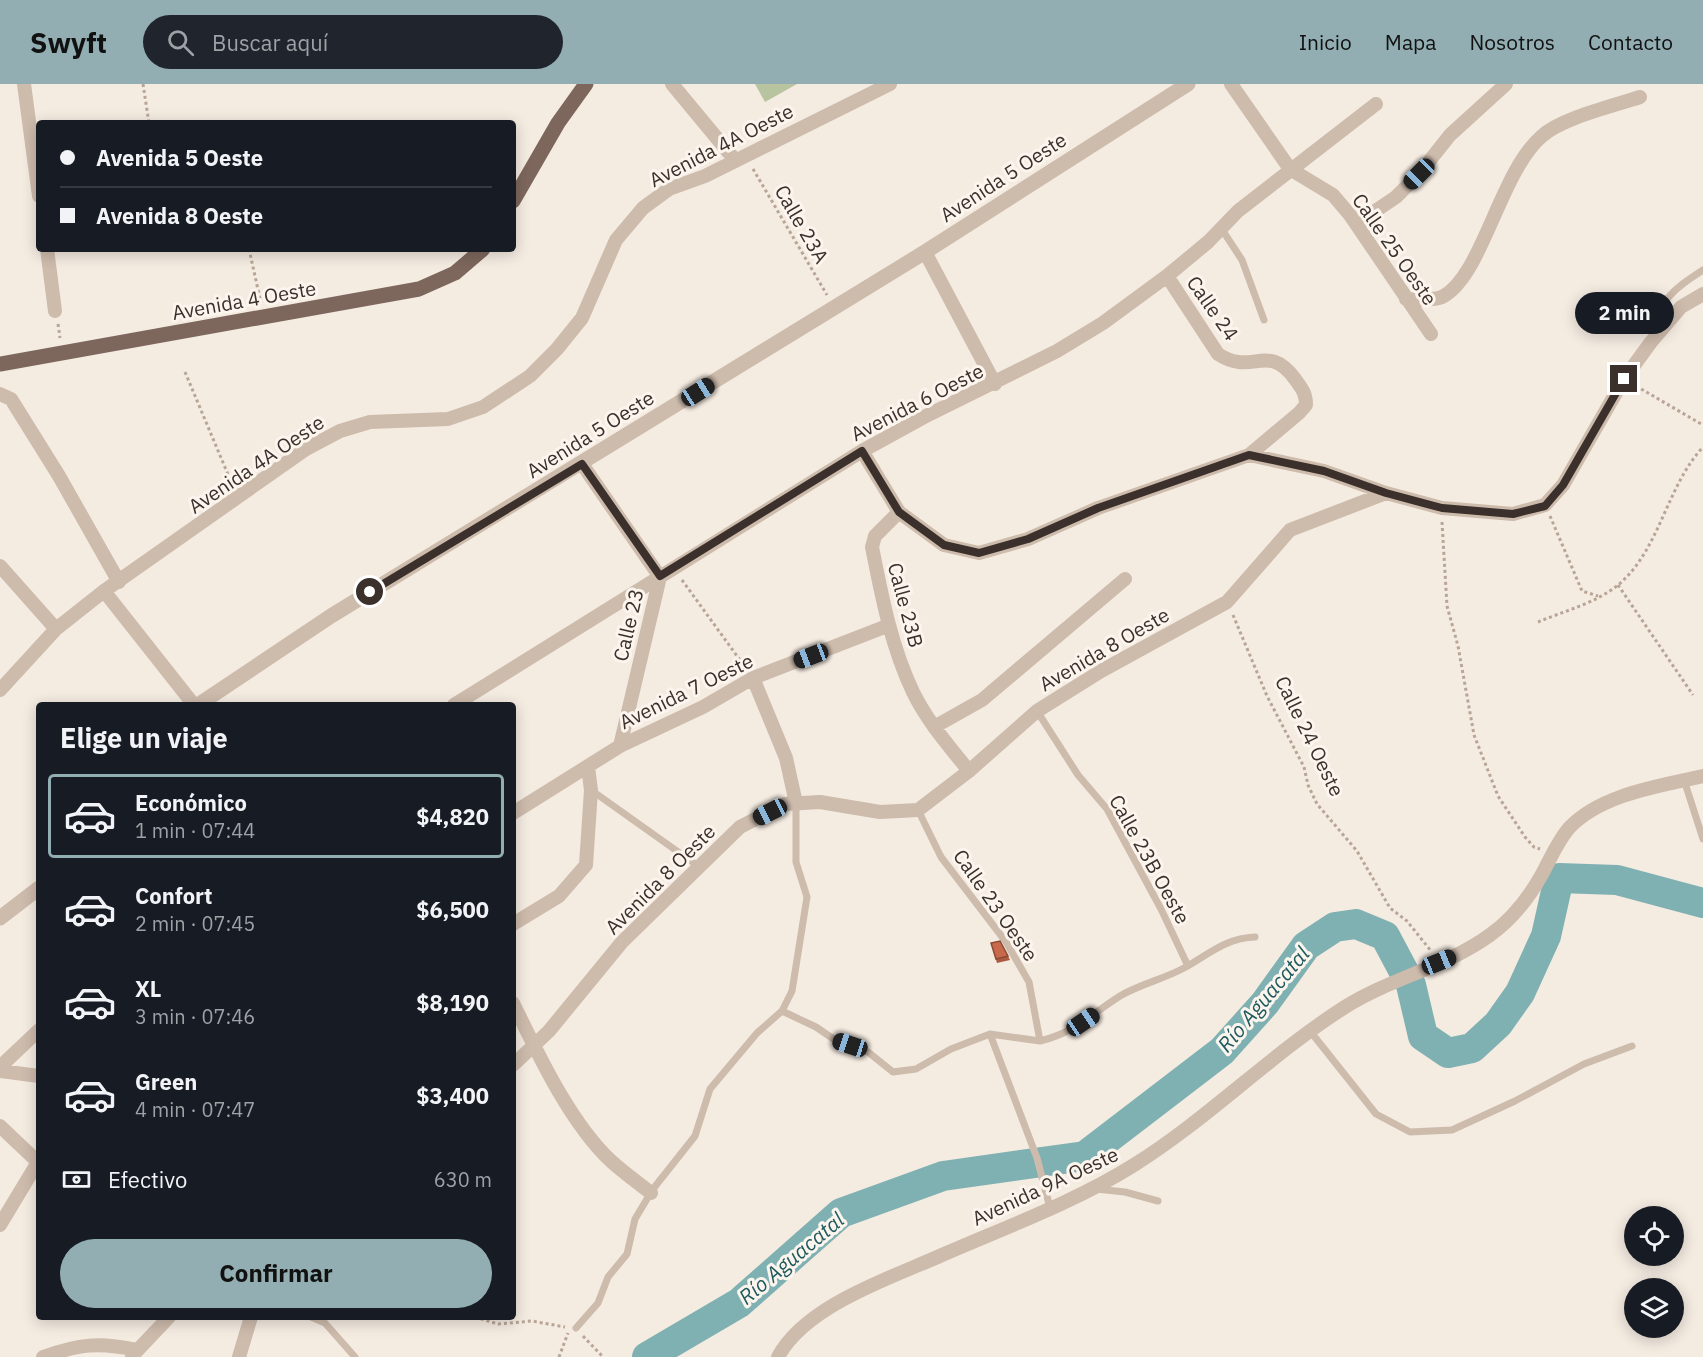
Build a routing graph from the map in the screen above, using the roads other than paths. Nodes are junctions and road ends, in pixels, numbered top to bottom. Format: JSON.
{"nodes":[{"id":1,"x":24,"y":84,"type":"edge"},
{"id":2,"x":586,"y":84,"type":"edge"},
{"id":3,"x":672,"y":84,"type":"edge"},
{"id":4,"x":890,"y":84,"type":"edge"},
{"id":5,"x":1188,"y":84,"type":"edge"},
{"id":6,"x":1231,"y":84,"type":"edge"},
{"id":7,"x":1506,"y":84,"type":"edge"},
{"id":8,"x":1640,"y":97,"type":"dead end"},
{"id":9,"x":1376,"y":104,"type":"dead end"},
{"id":10,"x":740,"y":158,"type":"junction"},
{"id":11,"x":1290,"y":169,"type":"junction"},
{"id":12,"x":36,"y":174,"type":"edge"},
{"id":13,"x":516,"y":196,"type":"edge"},
{"id":14,"x":1356,"y":224,"type":"junction"},
{"id":15,"x":1221,"y":228,"type":"junction"},
{"id":16,"x":46,"y":252,"type":"edge"},
{"id":17,"x":480,"y":252,"type":"edge"},
{"id":18,"x":925,"y":252,"type":"junction"},
{"id":19,"x":1703,"y":270,"type":"edge"},
{"id":20,"x":1167,"y":276,"type":"junction"},
{"id":21,"x":1703,"y":294,"type":"edge"},
{"id":22,"x":1406,"y":299,"type":"junction"},
{"id":23,"x":55,"y":310,"type":"road end"},
{"id":24,"x":1264,"y":320,"type":"dead end"},
{"id":25,"x":1431,"y":334,"type":"dead end"},
{"id":26,"x":1651,"y":342,"type":"junction"},
{"id":27,"x":0,"y":364,"type":"edge"},
{"id":28,"x":995,"y":384,"type":"junction"},
{"id":29,"x":5,"y":397,"type":"edge"},
{"id":30,"x":862,"y":451,"type":"junction"},
{"id":31,"x":1249,"y":455,"type":"junction"},
{"id":32,"x":582,"y":464,"type":"junction"},
{"id":33,"x":1386,"y":493,"type":"junction"},
{"id":34,"x":899,"y":512,"type":"junction"},
{"id":35,"x":0,"y":566,"type":"edge"},
{"id":36,"x":660,"y":576,"type":"junction"},
{"id":37,"x":1125,"y":579,"type":"dead end"},
{"id":38,"x":119,"y":582,"type":"junction"},
{"id":39,"x":104,"y":591,"type":"junction"},
{"id":40,"x":887,"y":626,"type":"junction"},
{"id":41,"x":56,"y":629,"type":"junction"},
{"id":42,"x":753,"y":678,"type":"junction"},
{"id":43,"x":0,"y":690,"type":"edge"},
{"id":44,"x":194,"y":702,"type":"edge"},
{"id":45,"x":201,"y":702,"type":"edge"},
{"id":46,"x":459,"y":702,"type":"edge"},
{"id":47,"x":1037,"y":711,"type":"junction"},
{"id":48,"x":934,"y":727,"type":"junction"},
{"id":49,"x":620,"y":747,"type":"junction"},
{"id":50,"x":588,"y":767,"type":"junction"},
{"id":51,"x":969,"y":771,"type":"junction"},
{"id":52,"x":1703,"y":776,"type":"edge"},
{"id":53,"x":1684,"y":780,"type":"junction"},
{"id":54,"x":591,"y":790,"type":"junction"},
{"id":55,"x":796,"y":803,"type":"junction"},
{"id":56,"x":918,"y":810,"type":"junction"},
{"id":57,"x":516,"y":811,"type":"edge"},
{"id":58,"x":1703,"y":839,"type":"edge"},
{"id":59,"x":698,"y":866,"type":"junction"},
{"id":60,"x":36,"y":890,"type":"edge"},
{"id":61,"x":0,"y":918,"type":"edge"},
{"id":62,"x":516,"y":922,"type":"edge"},
{"id":63,"x":1255,"y":937,"type":"dead end"},
{"id":64,"x":1188,"y":966,"type":"junction"},
{"id":65,"x":516,"y":1009,"type":"edge"},
{"id":66,"x":782,"y":1011,"type":"junction"},
{"id":67,"x":1310,"y":1031,"type":"junction"},
{"id":68,"x":36,"y":1033,"type":"edge"},
{"id":69,"x":990,"y":1034,"type":"junction"},
{"id":70,"x":1040,"y":1041,"type":"junction"},
{"id":71,"x":534,"y":1046,"type":"junction"},
{"id":72,"x":1632,"y":1046,"type":"dead end"},
{"id":73,"x":516,"y":1062,"type":"edge"},
{"id":74,"x":0,"y":1069,"type":"edge"},
{"id":75,"x":36,"y":1075,"type":"edge"},
{"id":76,"x":0,"y":1126,"type":"edge"},
{"id":77,"x":36,"y":1159,"type":"edge"},
{"id":78,"x":36,"y":1167,"type":"edge"},
{"id":79,"x":1092,"y":1189,"type":"junction"},
{"id":80,"x":651,"y":1193,"type":"junction"},
{"id":81,"x":1158,"y":1201,"type":"dead end"},
{"id":82,"x":1049,"y":1204,"type":"junction"},
{"id":83,"x":0,"y":1225,"type":"edge"},
{"id":84,"x":166,"y":1320,"type":"edge"},
{"id":85,"x":250,"y":1320,"type":"edge"},
{"id":86,"x":318,"y":1320,"type":"edge"},
{"id":87,"x":576,"y":1328,"type":"road end"},
{"id":88,"x":135,"y":1355,"type":"edge"},
{"id":89,"x":43,"y":1357,"type":"edge"},
{"id":90,"x":239,"y":1357,"type":"edge"},
{"id":91,"x":355,"y":1357,"type":"edge"},
{"id":92,"x":778,"y":1357,"type":"edge"}],
"edges":[{"from":1,"to":12,"type":"street"},
{"from":2,"to":13,"type":"main road"},
{"from":3,"to":10,"type":"street"},
{"from":4,"to":10,"type":"street","name":"Avenida 4A Oeste"},
{"from":5,"to":18,"type":"street","name":"Avenida 5 Oeste"},
{"from":6,"to":11,"type":"street","name":"Calle 25 Oeste"},
{"from":7,"to":14,"type":"street"},
{"from":8,"to":22,"type":"street"},
{"from":9,"to":11,"type":"street","name":"Avenida 6 Oeste"},
{"from":10,"to":38,"type":"street","name":"Avenida 4A Oeste"},
{"from":11,"to":14,"type":"street","name":"Calle 25 Oeste"},
{"from":11,"to":15,"type":"street","name":"Avenida 6 Oeste"},
{"from":14,"to":22,"type":"street","name":"Calle 25 Oeste"},
{"from":15,"to":20,"type":"street","name":"Avenida 6 Oeste"},
{"from":15,"to":24,"type":"lane"},
{"from":16,"to":23,"type":"street"},
{"from":17,"to":27,"type":"main road","name":"Avenida 4 Oeste"},
{"from":18,"to":28,"type":"street"},
{"from":18,"to":32,"type":"street","name":"Avenida 5 Oeste"},
{"from":19,"to":26,"type":"lane"},
{"from":20,"to":28,"type":"street","name":"Avenida 6 Oeste"},
{"from":20,"to":31,"type":"street","name":"Calle 24"},
{"from":21,"to":26,"type":"street"},
{"from":22,"to":25,"type":"street","name":"Calle 25 Oeste"},
{"from":26,"to":33,"type":"street"},
{"from":28,"to":30,"type":"street","name":"Avenida 6 Oeste"},
{"from":29,"to":38,"type":"street"},
{"from":30,"to":34,"type":"street"},
{"from":30,"to":36,"type":"street","name":"Avenida 6 Oeste"},
{"from":31,"to":33,"type":"street"},
{"from":31,"to":34,"type":"street"},
{"from":32,"to":36,"type":"street","name":"Calle 23"},
{"from":32,"to":45,"type":"street","name":"Avenida 5 Oeste"},
{"from":33,"to":47,"type":"street","name":"Avenida 8 Oeste"},
{"from":34,"to":40,"type":"street","name":"Calle 23B"},
{"from":35,"to":41,"type":"street"},
{"from":36,"to":46,"type":"street","name":"Avenida 6 Oeste"},
{"from":36,"to":49,"type":"street","name":"Calle 23"},
{"from":37,"to":48,"type":"street"},
{"from":38,"to":39,"type":"street","name":"Avenida 4A Oeste"},
{"from":39,"to":41,"type":"street","name":"Avenida 4A Oeste"},
{"from":39,"to":44,"type":"street"},
{"from":40,"to":42,"type":"street","name":"Avenida 7 Oeste"},
{"from":40,"to":48,"type":"street","name":"Calle 23B"},
{"from":41,"to":43,"type":"street","name":"Avenida 4A Oeste"},
{"from":42,"to":49,"type":"street","name":"Avenida 7 Oeste"},
{"from":42,"to":55,"type":"street"},
{"from":47,"to":51,"type":"street","name":"Avenida 8 Oeste"},
{"from":47,"to":64,"type":"lane","name":"Calle 23B Oeste"},
{"from":48,"to":51,"type":"street","name":"Calle 23B"},
{"from":49,"to":50,"type":"street","name":"Avenida 7 Oeste"},
{"from":50,"to":54,"type":"street"},
{"from":50,"to":57,"type":"street","name":"Avenida 7 Oeste"},
{"from":51,"to":56,"type":"street","name":"Avenida 8 Oeste"},
{"from":52,"to":53,"type":"street","name":"Avenida 9A Oeste"},
{"from":53,"to":58,"type":"lane"},
{"from":53,"to":67,"type":"street","name":"Avenida 9A Oeste"},
{"from":54,"to":59,"type":"lane"},
{"from":54,"to":62,"type":"street"},
{"from":55,"to":56,"type":"street","name":"Avenida 8 Oeste"},
{"from":55,"to":59,"type":"street","name":"Avenida 8 Oeste"},
{"from":55,"to":66,"type":"lane"},
{"from":56,"to":70,"type":"lane","name":"Calle 23 Oeste"},
{"from":59,"to":71,"type":"street","name":"Avenida 8 Oeste"},
{"from":60,"to":61,"type":"street"},
{"from":63,"to":64,"type":"lane"},
{"from":64,"to":70,"type":"lane"},
{"from":65,"to":71,"type":"street"},
{"from":66,"to":69,"type":"lane"},
{"from":66,"to":80,"type":"lane"},
{"from":67,"to":72,"type":"lane"},
{"from":67,"to":79,"type":"street","name":"Avenida 9A Oeste"},
{"from":68,"to":74,"type":"street"},
{"from":69,"to":70,"type":"lane"},
{"from":69,"to":82,"type":"lane"},
{"from":71,"to":73,"type":"street","name":"Avenida 8 Oeste"},
{"from":71,"to":80,"type":"street"},
{"from":74,"to":75,"type":"street"},
{"from":76,"to":77,"type":"street"},
{"from":78,"to":83,"type":"street"},
{"from":79,"to":81,"type":"lane"},
{"from":79,"to":82,"type":"street","name":"Avenida 9A Oeste"},
{"from":80,"to":87,"type":"lane"},
{"from":82,"to":92,"type":"street","name":"Avenida 9A Oeste"},
{"from":84,"to":88,"type":"street"},
{"from":85,"to":90,"type":"street"},
{"from":86,"to":91,"type":"lane"},
{"from":88,"to":89,"type":"street"}]}
